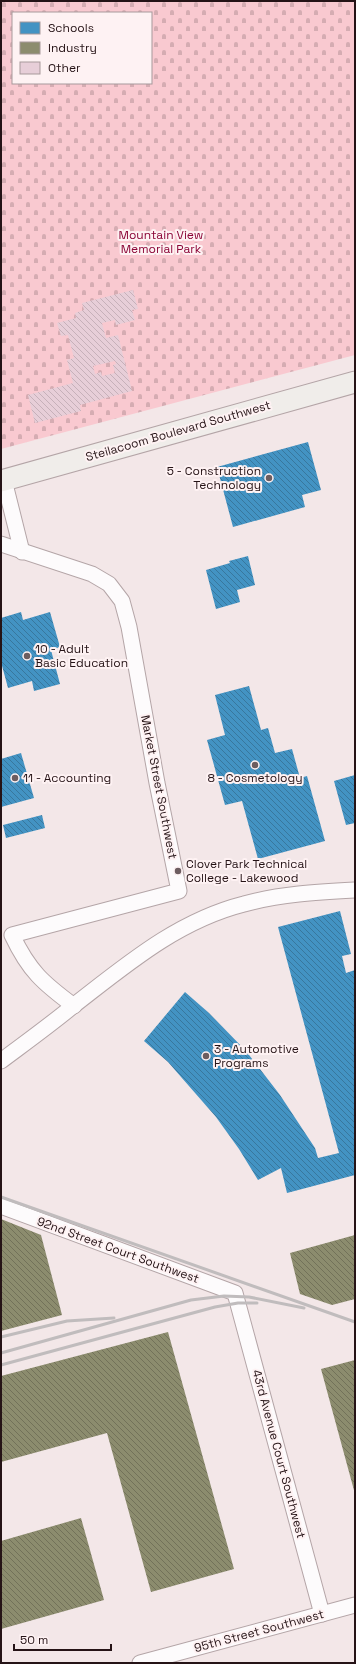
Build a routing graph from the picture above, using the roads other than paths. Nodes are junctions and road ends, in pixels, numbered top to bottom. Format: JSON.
{"nodes":[{"id":1,"x":355,"y":382,"type":"edge"},
{"id":2,"x":2,"y":481,"type":"edge"},
{"id":3,"x":10,"y":505,"type":"junction"},
{"id":4,"x":1,"y":520,"type":"edge"},
{"id":5,"x":1,"y":544,"type":"edge"},
{"id":6,"x":22,"y":552,"type":"junction"},
{"id":7,"x":355,"y":890,"type":"edge"},
{"id":8,"x":74,"y":1006,"type":"junction"},
{"id":9,"x":1,"y":1061,"type":"edge"},
{"id":10,"x":1,"y":1206,"type":"edge"},
{"id":11,"x":235,"y":1294,"type":"joint"},
{"id":12,"x":355,"y":1606,"type":"edge"},
{"id":13,"x":322,"y":1614,"type":"junction"},
{"id":14,"x":140,"y":1663,"type":"edge"}],
"edges":[{"from":1,"to":2,"type":"main road","name":"Steilacoom Boulevard Southwest"},
{"from":2,"to":3,"type":"street"},
{"from":3,"to":4,"type":"street"},
{"from":3,"to":6,"type":"street"},
{"from":5,"to":6,"type":"street"},
{"from":6,"to":8,"type":"street","name":"Market Street Southwest"},
{"from":7,"to":8,"type":"street"},
{"from":8,"to":9,"type":"street"},
{"from":10,"to":11,"type":"street","name":"92nd Street Court Southwest"},
{"from":11,"to":13,"type":"street","name":"43rd Avenue Court Southwest"},
{"from":12,"to":13,"type":"street","name":"95th Street Southwest"},
{"from":13,"to":14,"type":"street","name":"95th Street Southwest"}]}
